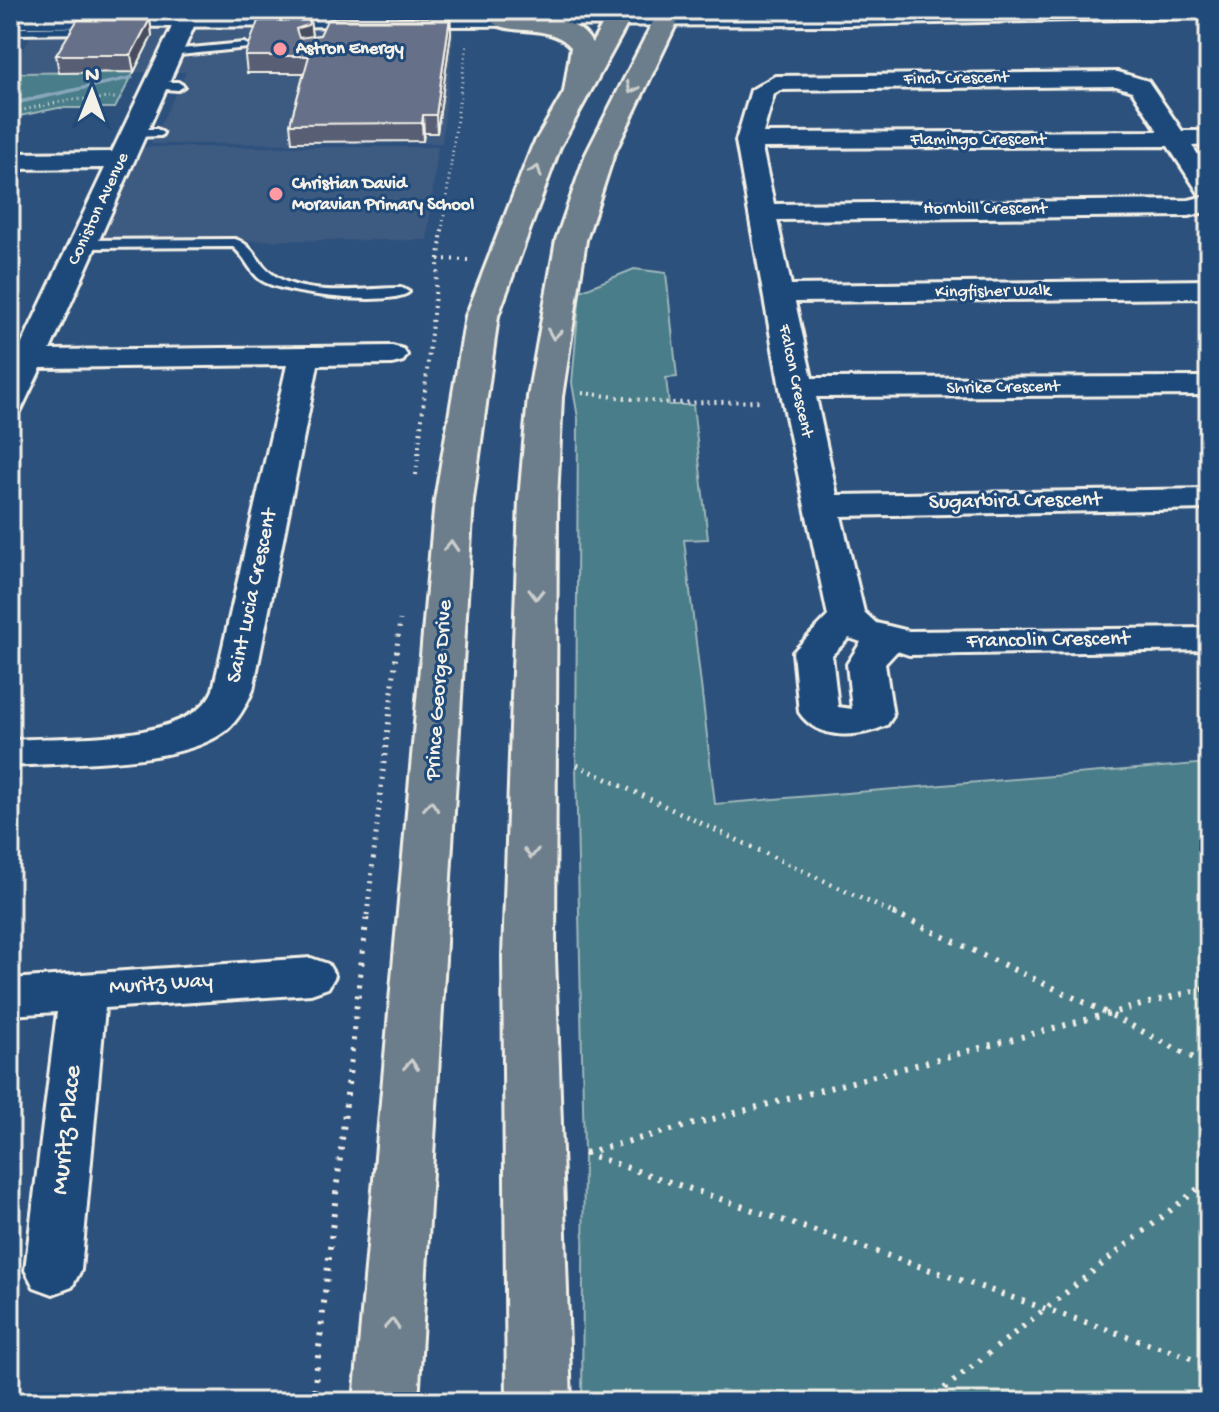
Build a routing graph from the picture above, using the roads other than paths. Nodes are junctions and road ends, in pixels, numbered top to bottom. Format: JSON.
{"nodes":[{"id":1,"x":441,"y":10,"type":"edge"},
{"id":2,"x":841,"y":10,"type":"edge"},
{"id":3,"x":1209,"y":10,"type":"edge"},
{"id":4,"x":621,"y":14,"type":"edge"},
{"id":5,"x":669,"y":14,"type":"edge"},
{"id":6,"x":938,"y":14,"type":"junction"},
{"id":7,"x":187,"y":18,"type":"junction"},
{"id":8,"x":501,"y":19,"type":"junction"},
{"id":9,"x":10,"y":20,"type":"edge"},
{"id":10,"x":50,"y":20,"type":"junction"},
{"id":11,"x":122,"y":20,"type":"junction"},
{"id":12,"x":256,"y":20,"type":"junction"},
{"id":13,"x":10,"y":31,"type":"edge"},
{"id":14,"x":170,"y":53,"type":"junction"},
{"id":15,"x":574,"y":93,"type":"junction"},
{"id":16,"x":1176,"y":138,"type":"junction"},
{"id":17,"x":1209,"y":138,"type":"edge"},
{"id":18,"x":748,"y":141,"type":"junction"},
{"id":19,"x":121,"y":160,"type":"junction"},
{"id":20,"x":10,"y":161,"type":"edge"},
{"id":21,"x":1209,"y":189,"type":"edge"},
{"id":22,"x":1209,"y":203,"type":"edge"},
{"id":23,"x":761,"y":212,"type":"junction"},
{"id":24,"x":83,"y":244,"type":"junction"},
{"id":25,"x":1209,"y":289,"type":"edge"},
{"id":26,"x":402,"y":292,"type":"dead end"},
{"id":27,"x":777,"y":294,"type":"junction"},
{"id":28,"x":392,"y":355,"type":"dead end"},
{"id":29,"x":304,"y":356,"type":"junction"},
{"id":30,"x":30,"y":359,"type":"junction"},
{"id":31,"x":1209,"y":386,"type":"edge"},
{"id":32,"x":798,"y":394,"type":"junction"},
{"id":33,"x":10,"y":403,"type":"edge"},
{"id":34,"x":1209,"y":499,"type":"edge"},
{"id":35,"x":821,"y":506,"type":"junction"},
{"id":36,"x":848,"y":618,"type":"junction"},
{"id":37,"x":888,"y":639,"type":"junction"},
{"id":38,"x":1209,"y":639,"type":"edge"},
{"id":39,"x":10,"y":753,"type":"edge"},
{"id":40,"x":311,"y":976,"type":"dead end"},
{"id":41,"x":83,"y":990,"type":"junction"},
{"id":42,"x":10,"y":997,"type":"edge"},
{"id":43,"x":53,"y":1270,"type":"dead end"},
{"id":44,"x":386,"y":1402,"type":"edge"},
{"id":45,"x":539,"y":1402,"type":"edge"}],
"edges":[{"from":1,"to":7,"type":"main road"},
{"from":2,"to":6,"type":"main road"},
{"from":3,"to":6,"type":"main road"},
{"from":4,"to":5,"type":"main road"},
{"from":4,"to":8,"type":"main road"},
{"from":4,"to":15,"type":"main road","name":"Prince George Drive"},
{"from":5,"to":6,"type":"main road"},
{"from":5,"to":45,"type":"main road","one_way":true},
{"from":7,"to":10,"type":"main road"},
{"from":7,"to":11,"type":"main road"},
{"from":7,"to":12,"type":"main road"},
{"from":7,"to":14,"type":"street","name":"Coniston Avenue"},
{"from":8,"to":12,"type":"main road"},
{"from":8,"to":15,"type":"main road"},
{"from":9,"to":10,"type":"main road"},
{"from":10,"to":11,"type":"main road"},
{"from":11,"to":13,"type":"lane"},
{"from":12,"to":14,"type":"lane"},
{"from":14,"to":19,"type":"street","name":"Coniston Avenue"},
{"from":44,"to":15,"type":"main road","name":"Prince George Drive","one_way":true},
{"from":16,"to":17,"type":"street","name":"Flamingo Crescent"},
{"from":16,"to":18,"type":"street","name":"Flamingo Crescent"},
{"from":16,"to":18,"type":"street","name":"Finch Crescent"},
{"from":16,"to":21,"type":"street"},
{"from":18,"to":23,"type":"street","name":"Falcon Crescent"},
{"from":19,"to":20,"type":"street"},
{"from":19,"to":24,"type":"street","name":"Coniston Avenue"},
{"from":22,"to":23,"type":"street","name":"Hornbill Crescent"},
{"from":23,"to":27,"type":"street","name":"Falcon Crescent"},
{"from":24,"to":26,"type":"lane"},
{"from":24,"to":30,"type":"street","name":"Coniston Avenue"},
{"from":25,"to":27,"type":"street","name":"Kingfisher Walk"},
{"from":27,"to":32,"type":"street","name":"Falcon Crescent"},
{"from":28,"to":29,"type":"street"},
{"from":29,"to":30,"type":"street"},
{"from":29,"to":39,"type":"street","name":"Saint Lucia Crescent"},
{"from":30,"to":33,"type":"street","name":"Coniston Avenue"},
{"from":31,"to":32,"type":"street","name":"Shrike Crescent"},
{"from":32,"to":35,"type":"street","name":"Falcon Crescent"},
{"from":34,"to":35,"type":"street","name":"Sugarbird Crescent"},
{"from":35,"to":36,"type":"street","name":"Falcon Crescent"},
{"from":36,"to":37,"type":"street"},
{"from":36,"to":37,"type":"street"},
{"from":37,"to":38,"type":"street","name":"Francolin Crescent"},
{"from":40,"to":41,"type":"street","name":"Muritz Way"},
{"from":41,"to":42,"type":"street","name":"Muritz Way"},
{"from":41,"to":43,"type":"street","name":"Muritz Place"}]}
